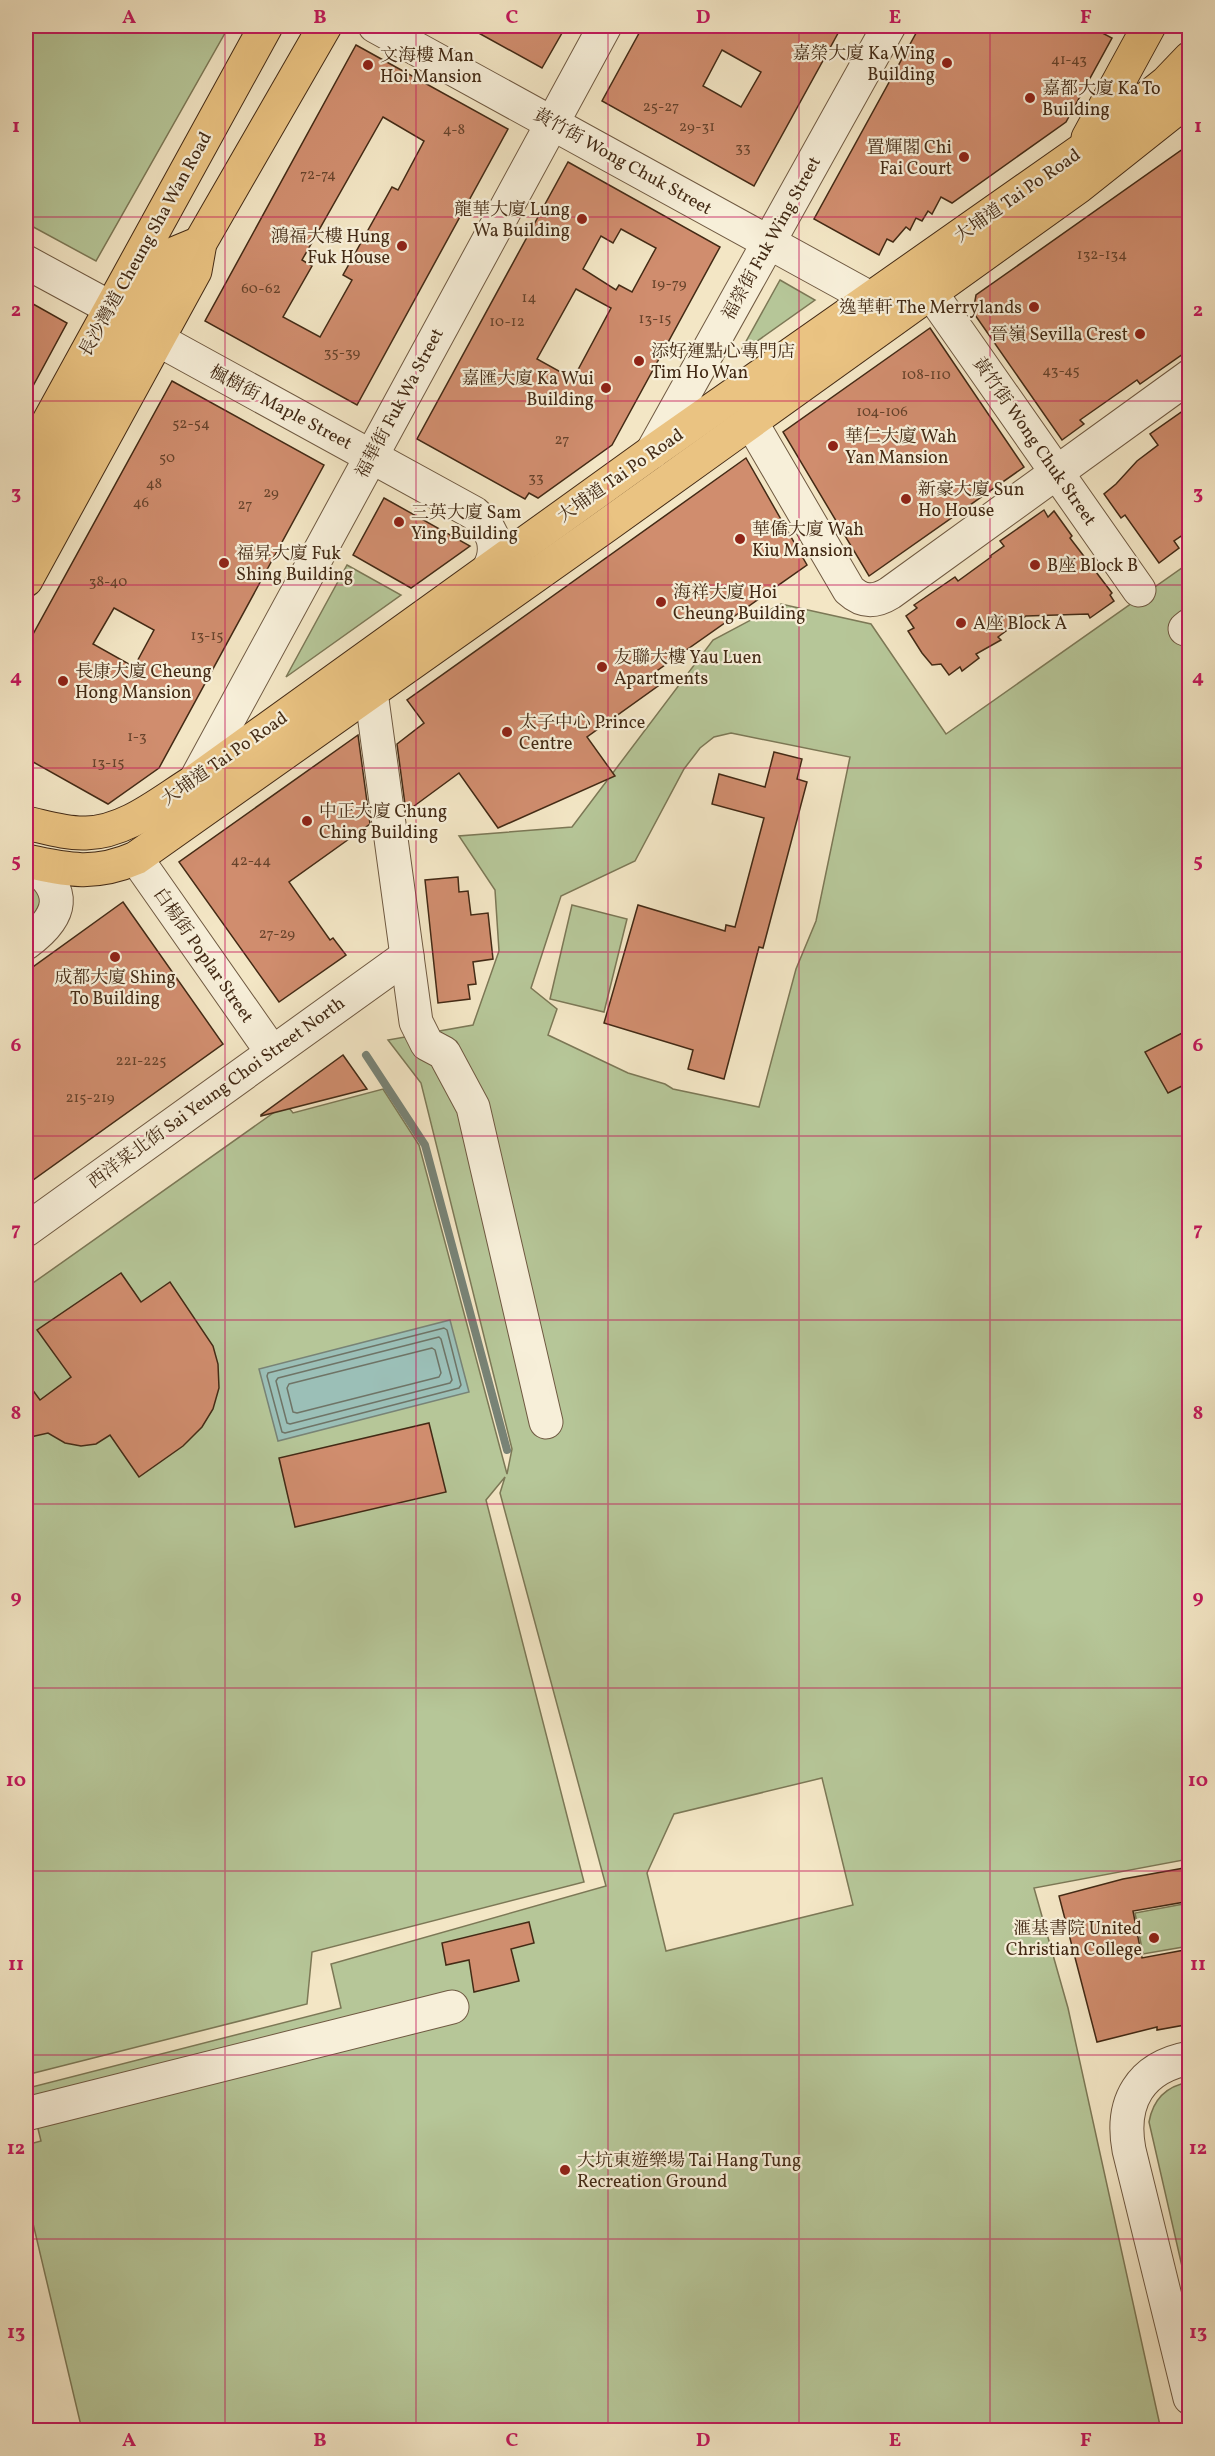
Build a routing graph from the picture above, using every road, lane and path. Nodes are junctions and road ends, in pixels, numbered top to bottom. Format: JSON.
{"nodes":[{"id":1,"x":266,"y":26,"type":"edge"},
{"id":2,"x":325,"y":26,"type":"edge"},
{"id":3,"x":375,"y":26,"type":"edge"},
{"id":4,"x":605,"y":26,"type":"edge"},
{"id":5,"x":889,"y":26,"type":"edge"},
{"id":6,"x":1149,"y":26,"type":"edge"},
{"id":7,"x":1190,"y":58,"type":"edge"},
{"id":8,"x":1190,"y":98,"type":"edge"},
{"id":9,"x":551,"y":122,"type":"junction"},
{"id":10,"x":1082,"y":150,"type":"junction"},
{"id":11,"x":769,"y":241,"type":"junction"},
{"id":12,"x":185,"y":249,"type":"junction"},
{"id":13,"x":26,"y":262,"type":"edge"},
{"id":14,"x":931,"y":293,"type":"junction"},
{"id":15,"x":870,"y":298,"type":"junction"},
{"id":16,"x":109,"y":308,"type":"junction"},
{"id":17,"x":157,"y":339,"type":"junction"},
{"id":18,"x":1190,"y":376,"type":"edge"},
{"id":19,"x":751,"y":422,"type":"junction"},
{"id":20,"x":652,"y":452,"type":"junction"},
{"id":21,"x":371,"y":456,"type":"junction"},
{"id":22,"x":26,"y":463,"type":"edge"},
{"id":23,"x":1057,"y":472,"type":"junction"},
{"id":24,"x":26,"y":522,"type":"edge"},
{"id":25,"x":488,"y":570,"type":"junction"},
{"id":26,"x":26,"y":580,"type":"edge"},
{"id":27,"x":1140,"y":590,"type":"dead end"},
{"id":28,"x":371,"y":692,"type":"junction"},
{"id":29,"x":195,"y":781,"type":"junction"},
{"id":30,"x":26,"y":823,"type":"edge"},
{"id":31,"x":136,"y":858,"type":"junction"},
{"id":32,"x":27,"y":862,"type":"edge"},
{"id":33,"x":26,"y":943,"type":"edge"},
{"id":34,"x":408,"y":956,"type":"junction"},
{"id":35,"x":272,"y":1052,"type":"junction"},
{"id":36,"x":26,"y":1230,"type":"edge"},
{"id":37,"x":546,"y":1422,"type":"dead end"},
{"id":38,"x":452,"y":2007,"type":"dead end"},
{"id":39,"x":1190,"y":2058,"type":"edge"},
{"id":40,"x":26,"y":2114,"type":"edge"},
{"id":41,"x":1190,"y":2398,"type":"edge"}],
"edges":[{"from":1,"to":16,"type":"main road","name":"長沙灣道 Cheung Sha Wan Road"},
{"from":2,"to":12,"type":"main road"},
{"from":3,"to":9,"type":"street","name":"黃竹街 Wong Chuk Street"},
{"from":4,"to":9,"type":"street","name":"福華街 Fuk Wa Street"},
{"from":5,"to":11,"type":"street","name":"福榮街 Fuk Wing Street"},
{"from":6,"to":10,"type":"main road"},
{"from":7,"to":10,"type":"main road","name":"大埔道 Tai Po Road"},
{"from":8,"to":14,"type":"main road","name":"大埔道 Tai Po Road"},
{"from":9,"to":11,"type":"street","name":"黃竹街 Wong Chuk Street"},
{"from":9,"to":21,"type":"street","name":"福華街 Fuk Wa Street"},
{"from":10,"to":15,"type":"main road","name":"大埔道 Tai Po Road"},
{"from":11,"to":15,"type":"street","name":"黃竹街 Wong Chuk Street"},
{"from":11,"to":20,"type":"street","name":"福榮街 Fuk Wing Street"},
{"from":12,"to":17,"type":"main road"},
{"from":12,"to":24,"type":"main road"},
{"from":13,"to":16,"type":"street"},
{"from":14,"to":19,"type":"main road","name":"大埔道 Tai Po Road"},
{"from":14,"to":23,"type":"street","name":"黃竹街 Wong Chuk Street"},
{"from":15,"to":20,"type":"main road","name":"大埔道 Tai Po Road"},
{"from":16,"to":22,"type":"main road","name":"長沙灣道 Cheung Sha Wan Road"},
{"from":17,"to":21,"type":"street","name":"楓樹街 Maple Street"},
{"from":17,"to":26,"type":"main road"},
{"from":18,"to":23,"type":"street"},
{"from":19,"to":23,"type":"street"},
{"from":19,"to":28,"type":"main road","name":"大埔道 Tai Po Road"},
{"from":20,"to":25,"type":"main road","name":"大埔道 Tai Po Road"},
{"from":21,"to":25,"type":"street","name":"楓樹街 Maple Street"},
{"from":21,"to":29,"type":"street","name":"福華街 Fuk Wa Street"},
{"from":23,"to":27,"type":"street","name":"黃竹街 Wong Chuk Street"},
{"from":25,"to":29,"type":"main road","name":"大埔道 Tai Po Road"},
{"from":28,"to":31,"type":"main road","name":"大埔道 Tai Po Road"},
{"from":28,"to":34,"type":"street"},
{"from":29,"to":30,"type":"main road","name":"大埔道 Tai Po Road"},
{"from":31,"to":32,"type":"main road","name":"大埔道 Tai Po Road"},
{"from":31,"to":35,"type":"street","name":"白楊街 Poplar Street"},
{"from":32,"to":33,"type":"street","name":"大埔道 Tai Po Road"},
{"from":34,"to":35,"type":"street","name":"西洋菜北街 Sai Yeung Choi Street North"},
{"from":34,"to":37,"type":"street"},
{"from":35,"to":36,"type":"street","name":"西洋菜北街 Sai Yeung Choi Street North"},
{"from":38,"to":40,"type":"street"},
{"from":39,"to":41,"type":"street"}]}
